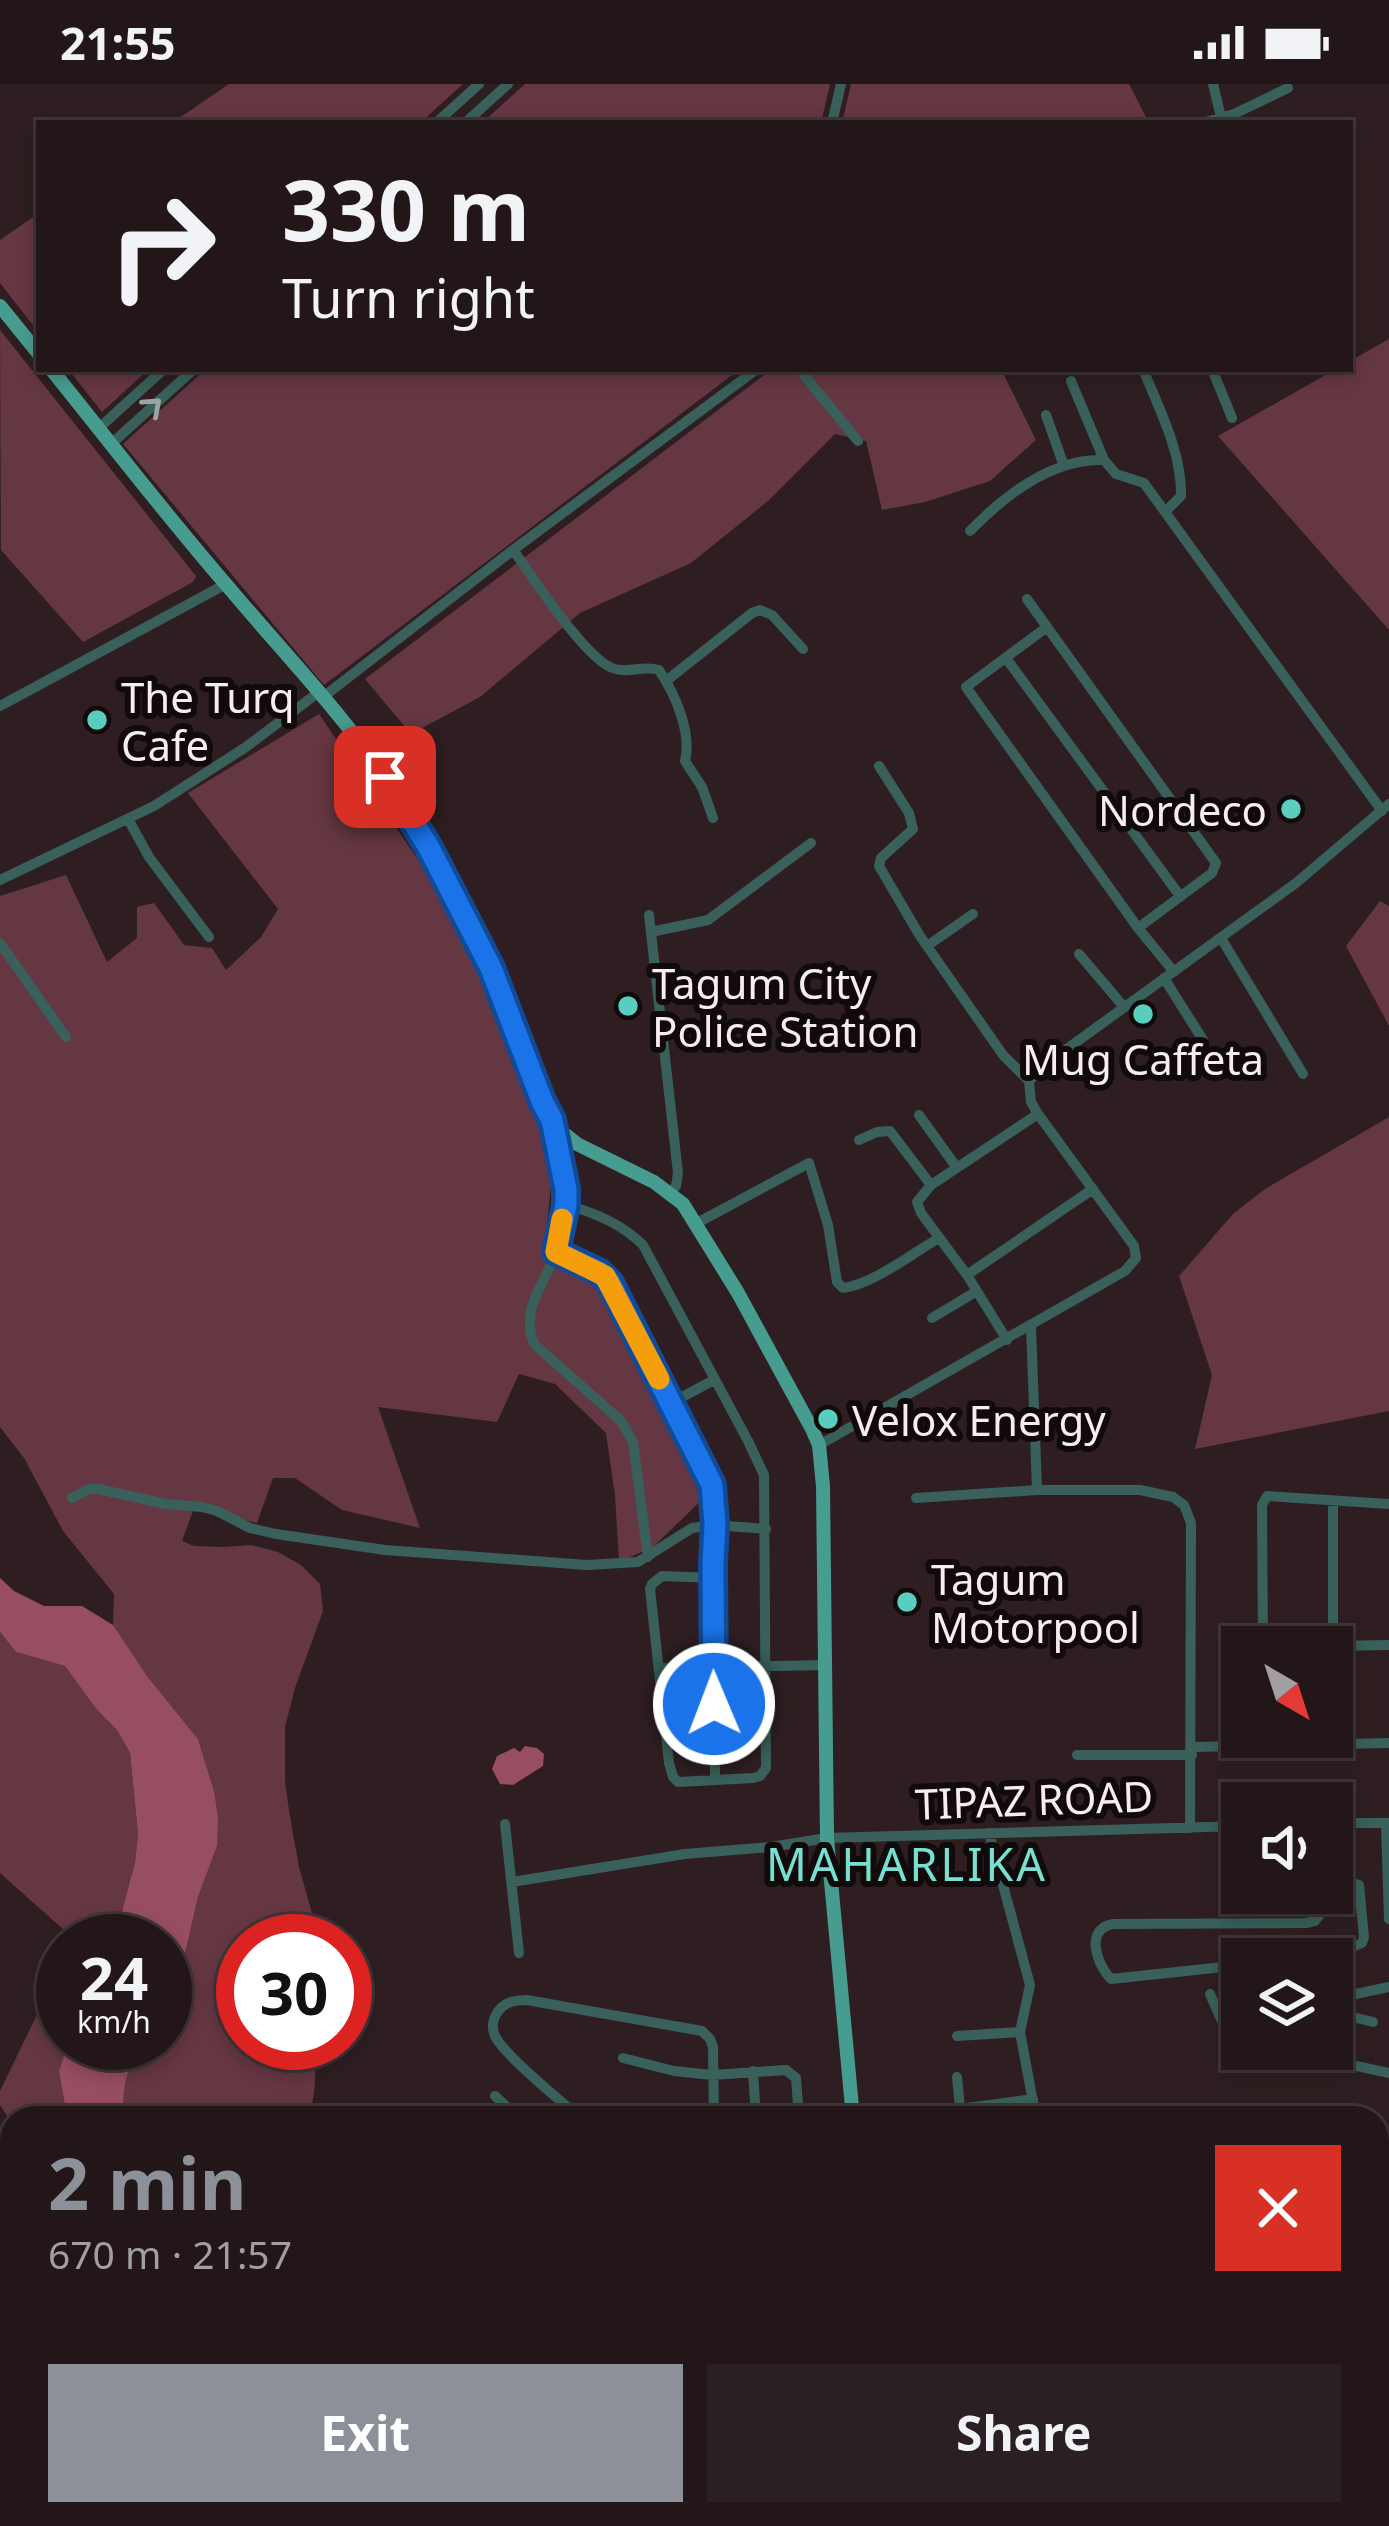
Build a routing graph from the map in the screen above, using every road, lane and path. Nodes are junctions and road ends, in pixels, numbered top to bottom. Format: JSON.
{"nodes":[{"id":1,"x":479,"y":84,"type":"edge"},
{"id":2,"x":508,"y":84,"type":"edge"},
{"id":3,"x":842,"y":84,"type":"edge"},
{"id":4,"x":1213,"y":84,"type":"edge"},
{"id":5,"x":1288,"y":88,"type":"dead end"},
{"id":6,"x":1221,"y":117,"type":"junction"},
{"id":7,"x":439,"y":120,"type":"edge"},
{"id":8,"x":468,"y":120,"type":"edge"},
{"id":9,"x":833,"y":120,"type":"edge"},
{"id":10,"x":1212,"y":120,"type":"edge"},
{"id":11,"x":0,"y":306,"type":"edge"},
{"id":12,"x":36,"y":350,"type":"edge"},
{"id":13,"x":53,"y":372,"type":"edge"},
{"id":14,"x":161,"y":372,"type":"edge"},
{"id":15,"x":191,"y":372,"type":"edge"},
{"id":16,"x":753,"y":372,"type":"edge"},
{"id":17,"x":802,"y":372,"type":"edge"},
{"id":18,"x":1143,"y":372,"type":"edge"},
{"id":19,"x":1212,"y":372,"type":"edge"},
{"id":20,"x":1071,"y":381,"type":"dead end"},
{"id":21,"x":1046,"y":415,"type":"dead end"},
{"id":22,"x":1232,"y":418,"type":"dead end"},
{"id":23,"x":99,"y":428,"type":"junction"},
{"id":24,"x":858,"y":441,"type":"dead end"},
{"id":25,"x":112,"y":444,"type":"junction"},
{"id":26,"x":1104,"y":460,"type":"junction"},
{"id":27,"x":1064,"y":466,"type":"junction"},
{"id":28,"x":1165,"y":512,"type":"junction"},
{"id":29,"x":970,"y":531,"type":"dead end"},
{"id":30,"x":512,"y":550,"type":"junction"},
{"id":31,"x":226,"y":584,"type":"junction"},
{"id":32,"x":1027,"y":599,"type":"dead end"},
{"id":33,"x":1047,"y":627,"type":"junction"},
{"id":34,"x":803,"y":649,"type":"dead end"},
{"id":35,"x":1006,"y":658,"type":"junction"},
{"id":36,"x":666,"y":680,"type":"junction"},
{"id":37,"x":321,"y":694,"type":"junction"},
{"id":38,"x":0,"y":706,"type":"edge"},
{"id":39,"x":879,"y":766,"type":"dead end"},
{"id":40,"x":1386,"y":807,"type":"edge"},
{"id":41,"x":712,"y":818,"type":"dead end"},
{"id":42,"x":128,"y":819,"type":"junction"},
{"id":43,"x":811,"y":844,"type":"dead end"},
{"id":44,"x":0,"y":880,"type":"edge"},
{"id":45,"x":1180,"y":896,"type":"junction"},
{"id":46,"x":973,"y":914,"type":"dead end"},
{"id":47,"x":649,"y":915,"type":"dead end"},
{"id":48,"x":1138,"y":928,"type":"junction"},
{"id":49,"x":651,"y":932,"type":"junction"},
{"id":50,"x":209,"y":937,"type":"dead end"},
{"id":51,"x":1221,"y":938,"type":"junction"},
{"id":52,"x":0,"y":943,"type":"edge"},
{"id":53,"x":927,"y":946,"type":"junction"},
{"id":54,"x":1078,"y":954,"type":"dead end"},
{"id":55,"x":1169,"y":975,"type":"junction"},
{"id":56,"x":1124,"y":1007,"type":"junction"},
{"id":57,"x":66,"y":1036,"type":"dead end"},
{"id":58,"x":1203,"y":1040,"type":"dead end"},
{"id":59,"x":1303,"y":1074,"type":"dead end"},
{"id":60,"x":1029,"y":1081,"type":"junction"},
{"id":61,"x":1038,"y":1114,"type":"junction"},
{"id":62,"x":919,"y":1115,"type":"dead end"},
{"id":63,"x":552,"y":1120,"type":"junction"},
{"id":64,"x":859,"y":1140,"type":"dead end"},
{"id":65,"x":957,"y":1168,"type":"junction"},
{"id":66,"x":931,"y":1185,"type":"junction"},
{"id":67,"x":1093,"y":1189,"type":"junction"},
{"id":68,"x":671,"y":1192,"type":"junction"},
{"id":69,"x":566,"y":1205,"type":"junction"},
{"id":70,"x":697,"y":1223,"type":"junction"},
{"id":71,"x":939,"y":1238,"type":"junction"},
{"id":72,"x":556,"y":1252,"type":"junction"},
{"id":73,"x":967,"y":1275,"type":"junction"},
{"id":74,"x":977,"y":1291,"type":"junction"},
{"id":75,"x":932,"y":1318,"type":"dead end"},
{"id":76,"x":1031,"y":1327,"type":"junction"},
{"id":77,"x":1007,"y":1340,"type":"junction"},
{"id":78,"x":714,"y":1380,"type":"junction"},
{"id":79,"x":671,"y":1403,"type":"junction"},
{"id":80,"x":819,"y":1445,"type":"junction"},
{"id":81,"x":1037,"y":1490,"type":"junction"},
{"id":82,"x":72,"y":1498,"type":"dead end"},
{"id":83,"x":916,"y":1498,"type":"dead end"},
{"id":84,"x":1333,"y":1501,"type":"junction"},
{"id":85,"x":1389,"y":1504,"type":"edge"},
{"id":86,"x":715,"y":1525,"type":"junction"},
{"id":87,"x":766,"y":1529,"type":"junction"},
{"id":88,"x":648,"y":1558,"type":"junction"},
{"id":89,"x":713,"y":1578,"type":"junction"},
{"id":90,"x":1263,"y":1626,"type":"edge"},
{"id":91,"x":1334,"y":1626,"type":"edge"},
{"id":92,"x":1389,"y":1645,"type":"edge"},
{"id":93,"x":1353,"y":1646,"type":"edge"},
{"id":94,"x":826,"y":1665,"type":"junction"},
{"id":95,"x":714,"y":1666,"type":"junction"},
{"id":96,"x":765,"y":1666,"type":"junction"},
{"id":97,"x":658,"y":1668,"type":"junction"},
{"id":98,"x":1353,"y":1743,"type":"edge"},
{"id":99,"x":1389,"y":1743,"type":"edge"},
{"id":100,"x":1221,"y":1747,"type":"edge"},
{"id":101,"x":1192,"y":1751,"type":"junction"},
{"id":102,"x":1077,"y":1755,"type":"dead end"},
{"id":103,"x":715,"y":1780,"type":"junction"},
{"id":104,"x":1353,"y":1823,"type":"edge"},
{"id":105,"x":1388,"y":1823,"type":"edge"},
{"id":106,"x":505,"y":1824,"type":"dead end"},
{"id":107,"x":1221,"y":1827,"type":"edge"},
{"id":108,"x":1190,"y":1828,"type":"junction"},
{"id":109,"x":989,"y":1834,"type":"junction"},
{"id":110,"x":827,"y":1838,"type":"junction"},
{"id":111,"x":512,"y":1882,"type":"junction"},
{"id":112,"x":1353,"y":1882,"type":"edge"},
{"id":113,"x":1319,"y":1914,"type":"edge"},
{"id":114,"x":1389,"y":1919,"type":"edge"},
{"id":115,"x":1353,"y":1947,"type":"edge"},
{"id":116,"x":519,"y":1953,"type":"dead end"},
{"id":117,"x":1221,"y":1968,"type":"edge"},
{"id":118,"x":1389,"y":1987,"type":"edge"},
{"id":119,"x":1210,"y":1994,"type":"dead end"},
{"id":120,"x":1353,"y":1995,"type":"edge"},
{"id":121,"x":1353,"y":2017,"type":"edge"},
{"id":122,"x":1221,"y":2019,"type":"edge"},
{"id":123,"x":1372,"y":2022,"type":"dead end"},
{"id":124,"x":1020,"y":2032,"type":"junction"},
{"id":125,"x":957,"y":2036,"type":"dead end"},
{"id":126,"x":623,"y":2058,"type":"dead end"},
{"id":127,"x":1353,"y":2064,"type":"edge"},
{"id":128,"x":753,"y":2071,"type":"junction"},
{"id":129,"x":1389,"y":2072,"type":"edge"},
{"id":130,"x":712,"y":2075,"type":"junction"},
{"id":131,"x":957,"y":2077,"type":"dead end"},
{"id":132,"x":495,"y":2096,"type":"dead end"},
{"id":133,"x":1033,"y":2099,"type":"junction"},
{"id":134,"x":1004,"y":2103,"type":"junction"},
{"id":135,"x":505,"y":2106,"type":"edge"},
{"id":136,"x":567,"y":2106,"type":"edge"},
{"id":137,"x":713,"y":2106,"type":"edge"},
{"id":138,"x":755,"y":2106,"type":"edge"},
{"id":139,"x":798,"y":2106,"type":"edge"},
{"id":140,"x":852,"y":2106,"type":"edge"},
{"id":141,"x":959,"y":2106,"type":"edge"},
{"id":142,"x":992,"y":2106,"type":"edge"},
{"id":143,"x":1004,"y":2106,"type":"edge"},
{"id":144,"x":1034,"y":2106,"type":"edge"}],
"edges":[{"from":1,"to":7,"type":"street"},
{"from":2,"to":8,"type":"street"},
{"from":3,"to":9,"type":"street"},
{"from":4,"to":6,"type":"street"},
{"from":5,"to":6,"type":"street"},
{"from":6,"to":10,"type":"street"},
{"from":11,"to":12,"type":"main road"},
{"from":13,"to":23,"type":"main road"},
{"from":14,"to":23,"type":"street"},
{"from":25,"to":15,"type":"street","one_way":true},
{"from":16,"to":30,"type":"street"},
{"from":17,"to":24,"type":"street"},
{"from":18,"to":28,"type":"street"},
{"from":19,"to":22,"type":"street"},
{"from":20,"to":26,"type":"street"},
{"from":21,"to":27,"type":"street"},
{"from":23,"to":25,"type":"main road"},
{"from":25,"to":31,"type":"main road"},
{"from":26,"to":27,"type":"street"},
{"from":26,"to":28,"type":"street"},
{"from":27,"to":29,"type":"street"},
{"from":28,"to":40,"type":"street"},
{"from":30,"to":36,"type":"street"},
{"from":30,"to":37,"type":"street"},
{"from":31,"to":37,"type":"main road"},
{"from":31,"to":38,"type":"street"},
{"from":32,"to":33,"type":"street"},
{"from":33,"to":35,"type":"street"},
{"from":33,"to":45,"type":"street"},
{"from":34,"to":36,"type":"street"},
{"from":35,"to":45,"type":"street"},
{"from":35,"to":48,"type":"street"},
{"from":36,"to":41,"type":"street"},
{"from":37,"to":42,"type":"street"},
{"from":37,"to":63,"type":"main road"},
{"from":39,"to":53,"type":"street"},
{"from":40,"to":51,"type":"street"},
{"from":42,"to":44,"type":"street"},
{"from":42,"to":50,"type":"street"},
{"from":43,"to":49,"type":"street"},
{"from":45,"to":48,"type":"street"},
{"from":46,"to":53,"type":"street"},
{"from":47,"to":49,"type":"street"},
{"from":48,"to":55,"type":"street"},
{"from":49,"to":68,"type":"street"},
{"from":51,"to":55,"type":"street"},
{"from":51,"to":59,"type":"street"},
{"from":52,"to":57,"type":"street"},
{"from":53,"to":60,"type":"street"},
{"from":54,"to":56,"type":"street"},
{"from":55,"to":56,"type":"street"},
{"from":55,"to":58,"type":"street"},
{"from":56,"to":60,"type":"street"},
{"from":60,"to":61,"type":"street"},
{"from":61,"to":65,"type":"street"},
{"from":61,"to":67,"type":"street"},
{"from":62,"to":65,"type":"street"},
{"from":63,"to":68,"type":"main road"},
{"from":63,"to":69,"type":"street"},
{"from":64,"to":66,"type":"street"},
{"from":65,"to":66,"type":"street"},
{"from":66,"to":71,"type":"street"},
{"from":67,"to":73,"type":"street"},
{"from":67,"to":76,"type":"street"},
{"from":68,"to":70,"type":"main road"},
{"from":69,"to":72,"type":"street"},
{"from":69,"to":78,"type":"street"},
{"from":70,"to":71,"type":"street"},
{"from":70,"to":80,"type":"main road"},
{"from":71,"to":73,"type":"street"},
{"from":72,"to":79,"type":"street"},
{"from":72,"to":88,"type":"street"},
{"from":73,"to":74,"type":"street"},
{"from":74,"to":75,"type":"street"},
{"from":74,"to":77,"type":"street"},
{"from":76,"to":77,"type":"street"},
{"from":76,"to":81,"type":"street"},
{"from":77,"to":80,"type":"street"},
{"from":78,"to":79,"type":"street"},
{"from":78,"to":87,"type":"street"},
{"from":79,"to":86,"type":"street"},
{"from":80,"to":94,"type":"main road"},
{"from":81,"to":83,"type":"street"},
{"from":81,"to":101,"type":"street"},
{"from":82,"to":88,"type":"street"},
{"from":84,"to":85,"type":"street"},
{"from":84,"to":90,"type":"street"},
{"from":84,"to":91,"type":"street"},
{"from":86,"to":87,"type":"street"},
{"from":86,"to":88,"type":"street"},
{"from":86,"to":89,"type":"street"},
{"from":87,"to":96,"type":"street"},
{"from":89,"to":95,"type":"street"},
{"from":89,"to":97,"type":"street"},
{"from":92,"to":93,"type":"street"},
{"from":94,"to":96,"type":"street"},
{"from":94,"to":110,"type":"main road"},
{"from":95,"to":96,"type":"street"},
{"from":95,"to":97,"type":"street"},
{"from":95,"to":103,"type":"street"},
{"from":96,"to":103,"type":"street"},
{"from":97,"to":103,"type":"street"},
{"from":98,"to":99,"type":"street"},
{"from":100,"to":101,"type":"street"},
{"from":101,"to":102,"type":"street"},
{"from":101,"to":108,"type":"street"},
{"from":104,"to":105,"type":"street"},
{"from":105,"to":114,"type":"street"},
{"from":106,"to":111,"type":"street"},
{"from":107,"to":108,"type":"street","name":"TIPAZ ROAD"},
{"from":108,"to":109,"type":"street","name":"TIPAZ ROAD"},
{"from":109,"to":110,"type":"street","name":"TIPAZ ROAD"},
{"from":109,"to":124,"type":"street"},
{"from":110,"to":111,"type":"street","name":"TIPAZ ROAD"},
{"from":110,"to":140,"type":"main road"},
{"from":111,"to":116,"type":"street"},
{"from":112,"to":115,"type":"street"},
{"from":113,"to":117,"type":"street"},
{"from":118,"to":120,"type":"street"},
{"from":119,"to":122,"type":"street"},
{"from":121,"to":123,"type":"street"},
{"from":124,"to":125,"type":"street"},
{"from":124,"to":133,"type":"street"},
{"from":126,"to":130,"type":"street"},
{"from":127,"to":129,"type":"street"},
{"from":128,"to":130,"type":"street"},
{"from":128,"to":138,"type":"street"},
{"from":128,"to":139,"type":"street"},
{"from":130,"to":136,"type":"street"},
{"from":130,"to":137,"type":"street"},
{"from":131,"to":141,"type":"street"},
{"from":132,"to":135,"type":"street"},
{"from":133,"to":134,"type":"street"},
{"from":133,"to":144,"type":"street"},
{"from":134,"to":142,"type":"street"},
{"from":134,"to":143,"type":"street"}]}
